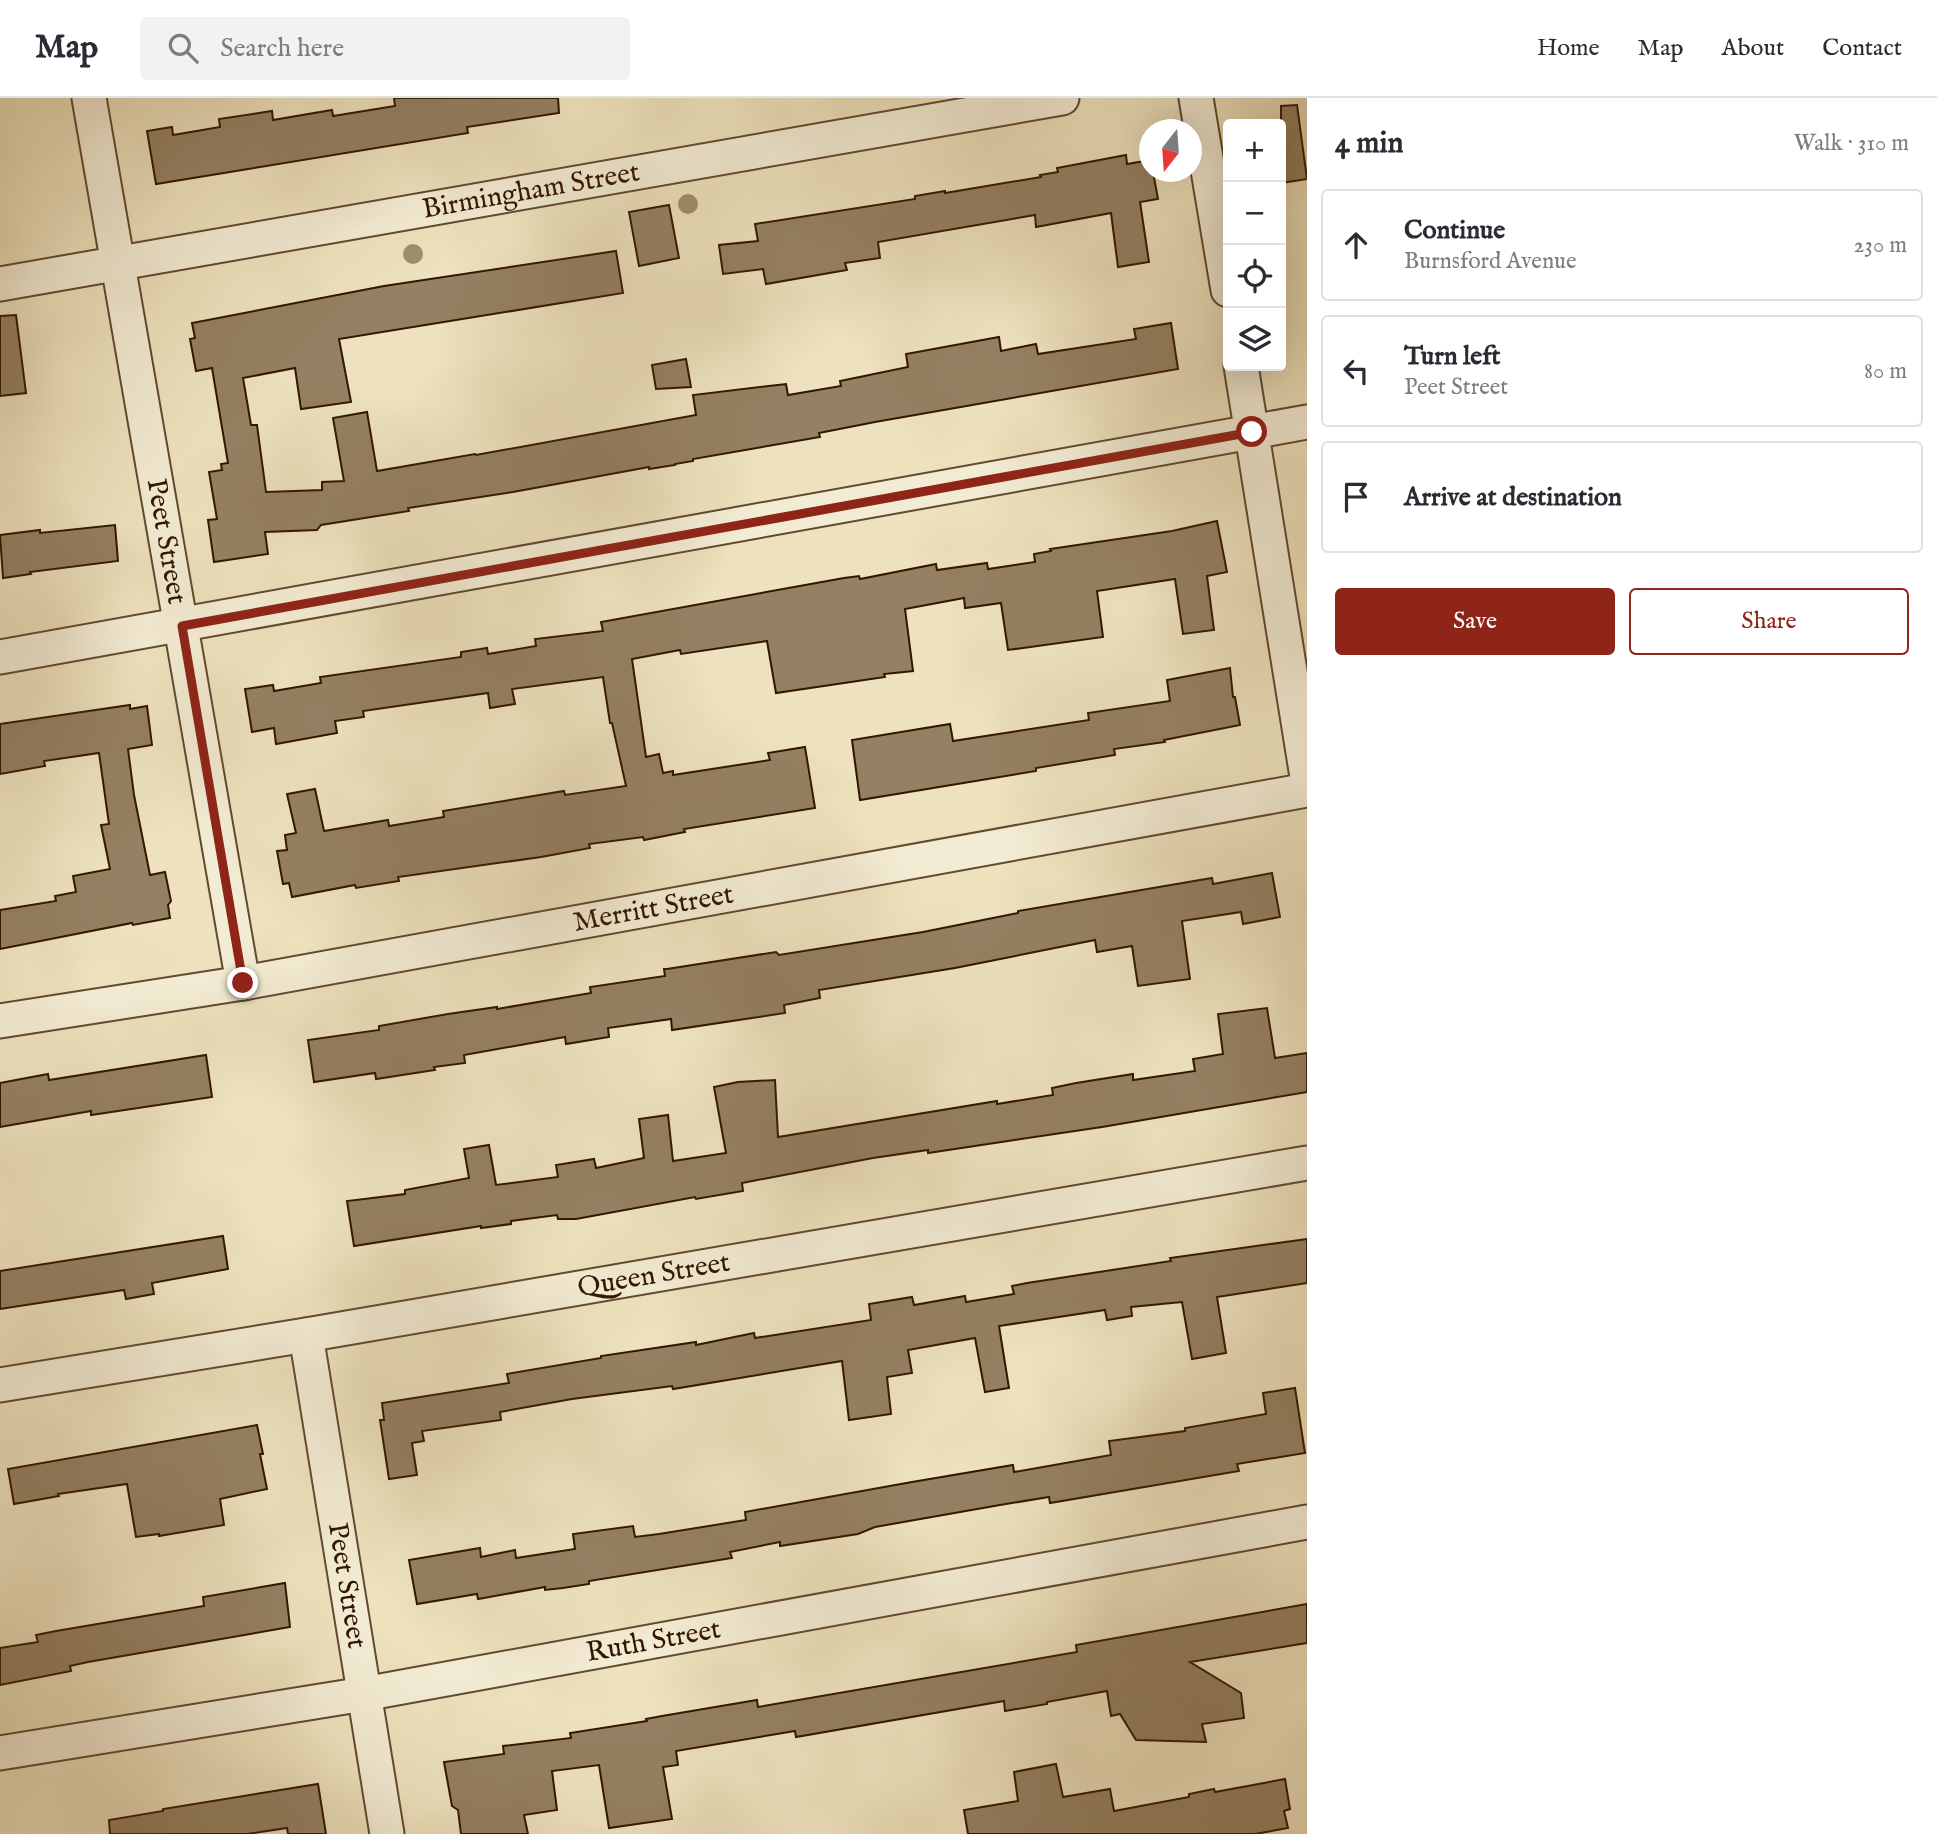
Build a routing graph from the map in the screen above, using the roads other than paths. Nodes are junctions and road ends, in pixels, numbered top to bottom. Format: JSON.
{"nodes":[{"id":1,"x":89,"y":98,"type":"edge"},
{"id":2,"x":1062,"y":98,"type":"edge"},
{"id":3,"x":1196,"y":98,"type":"edge"},
{"id":4,"x":1223,"y":260,"type":"edge"},
{"id":5,"x":119,"y":264,"type":"junction"},
{"id":6,"x":0,"y":284,"type":"edge"},
{"id":7,"x":1242,"y":371,"type":"edge"},
{"id":8,"x":1307,"y":422,"type":"edge"},
{"id":9,"x":1252,"y":432,"type":"junction"},
{"id":10,"x":182,"y":626,"type":"junction"},
{"id":11,"x":0,"y":657,"type":"edge"},
{"id":12,"x":1307,"y":777,"type":"edge"},
{"id":13,"x":1307,"y":790,"type":"edge"},
{"id":14,"x":243,"y":983,"type":"junction"},
{"id":15,"x":0,"y":1021,"type":"edge"},
{"id":16,"x":1307,"y":1163,"type":"edge"},
{"id":17,"x":306,"y":1335,"type":"junction"},
{"id":18,"x":0,"y":1385,"type":"edge"},
{"id":19,"x":1307,"y":1522,"type":"edge"},
{"id":20,"x":364,"y":1694,"type":"junction"},
{"id":21,"x":0,"y":1753,"type":"edge"},
{"id":22,"x":387,"y":1834,"type":"edge"}],
"edges":[{"from":1,"to":5,"type":"street","name":"Peet Street"},
{"from":2,"to":5,"type":"street","name":"Birmingham Street"},
{"from":3,"to":4,"type":"street"},
{"from":5,"to":6,"type":"street","name":"Birmingham Street"},
{"from":5,"to":10,"type":"street","name":"Peet Street"},
{"from":7,"to":9,"type":"street"},
{"from":8,"to":9,"type":"street"},
{"from":9,"to":10,"type":"street"},
{"from":9,"to":12,"type":"street"},
{"from":10,"to":11,"type":"street"},
{"from":10,"to":14,"type":"street","name":"Peet Street"},
{"from":13,"to":14,"type":"street","name":"Merritt Street"},
{"from":14,"to":15,"type":"street","name":"Merritt Street"},
{"from":16,"to":17,"type":"street","name":"Queen Street"},
{"from":17,"to":18,"type":"street","name":"Queen Street"},
{"from":17,"to":20,"type":"street","name":"Peet Street"},
{"from":19,"to":20,"type":"street","name":"Ruth Street"},
{"from":20,"to":21,"type":"street","name":"Ruth Street"},
{"from":20,"to":22,"type":"street","name":"Peet Street"}]}
